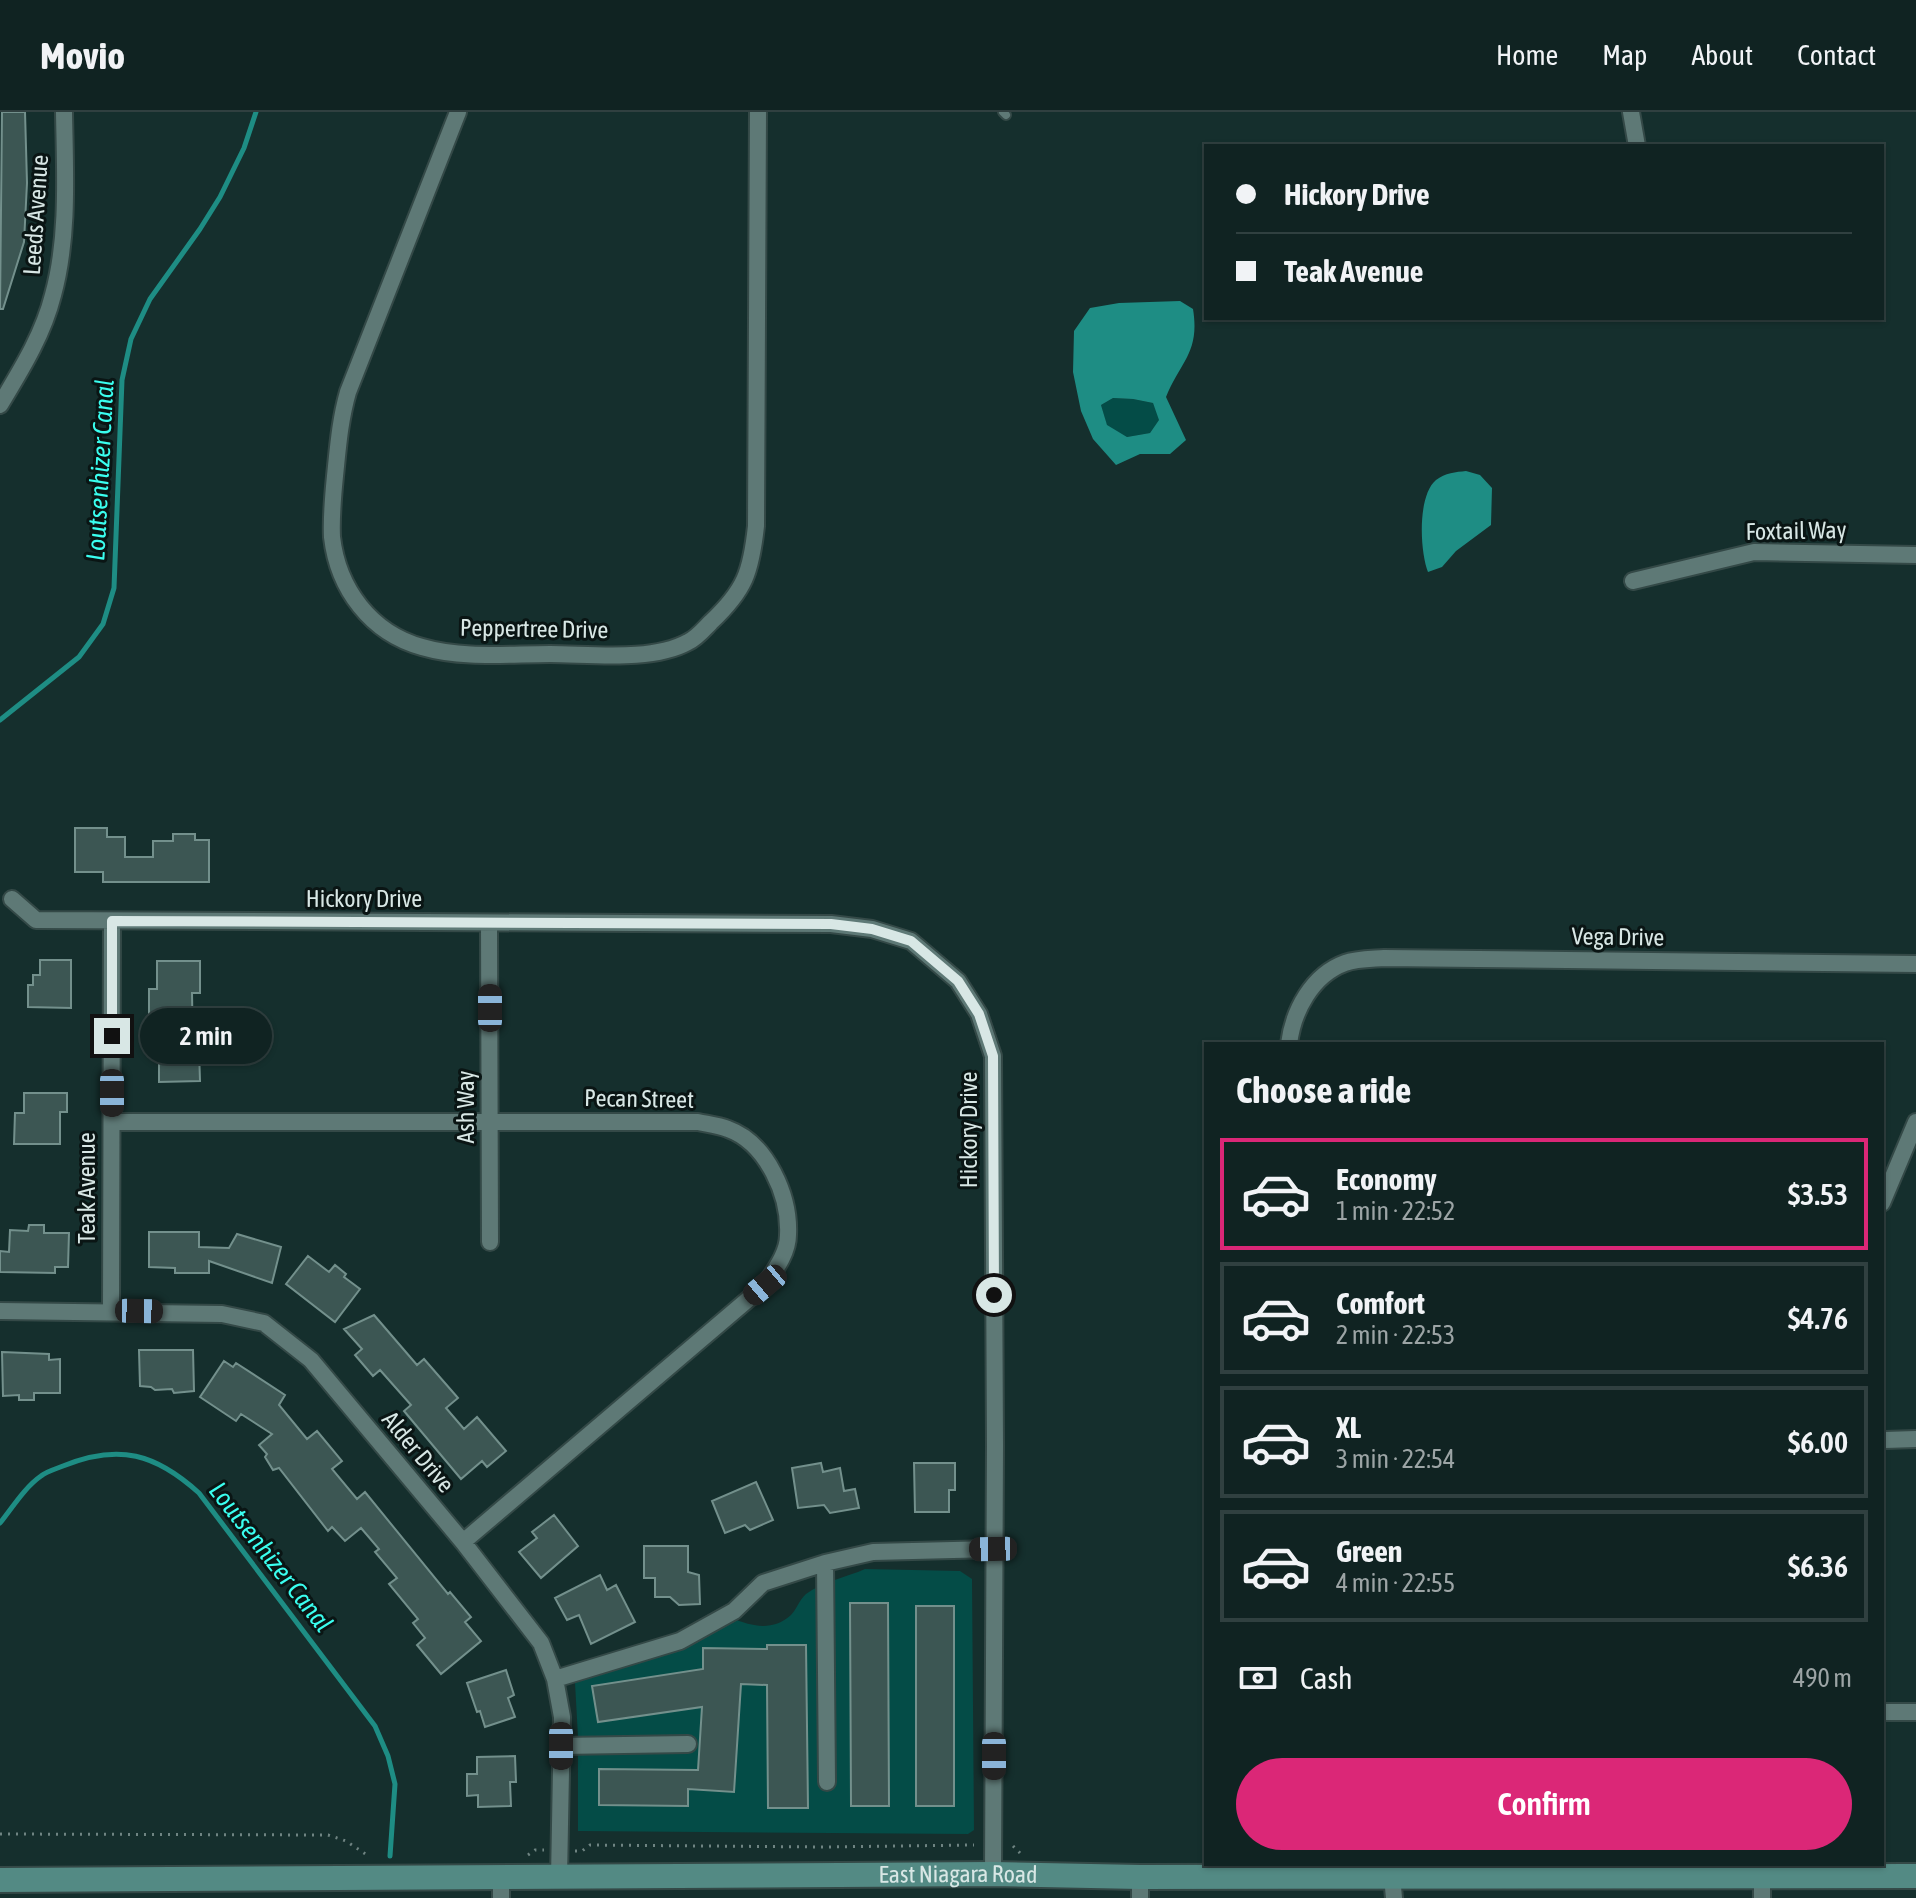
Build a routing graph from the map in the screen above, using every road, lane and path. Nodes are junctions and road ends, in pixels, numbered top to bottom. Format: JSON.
{"nodes":[{"id":1,"x":64,"y":112,"type":"edge"},
{"id":2,"x":458,"y":112,"type":"edge"},
{"id":3,"x":758,"y":112,"type":"edge"},
{"id":4,"x":1631,"y":112,"type":"edge"},
{"id":5,"x":1637,"y":144,"type":"edge"},
{"id":6,"x":0,"y":405,"type":"edge"},
{"id":7,"x":1916,"y":555,"type":"edge"},
{"id":8,"x":1633,"y":581,"type":"dead end"},
{"id":9,"x":12,"y":899,"type":"dead end"},
{"id":10,"x":112,"y":921,"type":"junction"},
{"id":11,"x":489,"y":923,"type":"junction"},
{"id":12,"x":1916,"y":964,"type":"edge"},
{"id":13,"x":1290,"y":1042,"type":"edge"},
{"id":14,"x":112,"y":1122,"type":"junction"},
{"id":15,"x":490,"y":1122,"type":"junction"},
{"id":16,"x":1916,"y":1122,"type":"edge"},
{"id":17,"x":1884,"y":1198,"type":"edge"},
{"id":18,"x":490,"y":1242,"type":"dead end"},
{"id":19,"x":0,"y":1311,"type":"edge"},
{"id":20,"x":111,"y":1311,"type":"junction"},
{"id":21,"x":1884,"y":1438,"type":"edge"},
{"id":22,"x":1916,"y":1439,"type":"edge"},
{"id":23,"x":463,"y":1542,"type":"junction"},
{"id":24,"x":993,"y":1549,"type":"junction"},
{"id":25,"x":825,"y":1563,"type":"junction"},
{"id":26,"x":555,"y":1679,"type":"junction"},
{"id":27,"x":1884,"y":1712,"type":"edge"},
{"id":28,"x":1916,"y":1712,"type":"edge"},
{"id":29,"x":688,"y":1744,"type":"dead end"},
{"id":30,"x":561,"y":1746,"type":"junction"},
{"id":31,"x":827,"y":1782,"type":"dead end"},
{"id":32,"x":0,"y":1834,"type":"edge"},
{"id":33,"x":974,"y":1845,"type":"dead end"},
{"id":34,"x":561,"y":1851,"type":"junction"},
{"id":35,"x":372,"y":1857,"type":"dead end"},
{"id":36,"x":524,"y":1857,"type":"dead end"},
{"id":37,"x":993,"y":1874,"type":"junction"},
{"id":38,"x":1916,"y":1876,"type":"edge"},
{"id":39,"x":559,"y":1878,"type":"junction"},
{"id":40,"x":1762,"y":1879,"type":"edge"},
{"id":41,"x":0,"y":1880,"type":"edge"},
{"id":42,"x":1393,"y":1887,"type":"edge"},
{"id":43,"x":501,"y":1888,"type":"edge"},
{"id":44,"x":1140,"y":1888,"type":"edge"}],
"edges":[{"from":1,"to":6,"type":"street","name":"Leeds Avenue"},
{"from":2,"to":3,"type":"street","name":"Peppertree Drive"},
{"from":4,"to":5,"type":"street"},
{"from":7,"to":8,"type":"street","name":"Foxtail Way"},
{"from":9,"to":10,"type":"street","name":"Hickory Drive"},
{"from":10,"to":11,"type":"street","name":"Hickory Drive"},
{"from":10,"to":14,"type":"street","name":"Teak Avenue"},
{"from":11,"to":15,"type":"street","name":"Ash Way"},
{"from":11,"to":24,"type":"street","name":"Hickory Drive"},
{"from":12,"to":13,"type":"street","name":"Vega Drive"},
{"from":14,"to":15,"type":"street","name":"Pecan Street"},
{"from":14,"to":20,"type":"street","name":"Teak Avenue"},
{"from":15,"to":18,"type":"street","name":"Ash Way"},
{"from":15,"to":23,"type":"street","name":"Pecan Street"},
{"from":16,"to":17,"type":"street"},
{"from":19,"to":20,"type":"street","name":"Alder Drive"},
{"from":20,"to":23,"type":"street","name":"Alder Drive"},
{"from":21,"to":22,"type":"street"},
{"from":23,"to":26,"type":"street","name":"Alder Drive"},
{"from":24,"to":25,"type":"street"},
{"from":24,"to":37,"type":"street","name":"Hickory Drive"},
{"from":25,"to":26,"type":"street"},
{"from":25,"to":31,"type":"street"},
{"from":26,"to":30,"type":"street","name":"Alder Drive"},
{"from":27,"to":28,"type":"street"},
{"from":29,"to":30,"type":"street"},
{"from":30,"to":34,"type":"street","name":"Alder Drive"},
{"from":32,"to":35,"type":"path"},
{"from":33,"to":34,"type":"path"},
{"from":34,"to":36,"type":"path"},
{"from":34,"to":39,"type":"street","name":"Alder Drive"},
{"from":37,"to":39,"type":"street","name":"East Niagara Road"},
{"from":37,"to":44,"type":"street","name":"East Niagara Road"},
{"from":38,"to":40,"type":"street","name":"East Niagara Road"},
{"from":39,"to":43,"type":"street","name":"East Niagara Road"},
{"from":40,"to":42,"type":"street","name":"East Niagara Road"},
{"from":41,"to":43,"type":"street","name":"East Niagara Road"},
{"from":42,"to":44,"type":"street","name":"East Niagara Road"}]}
